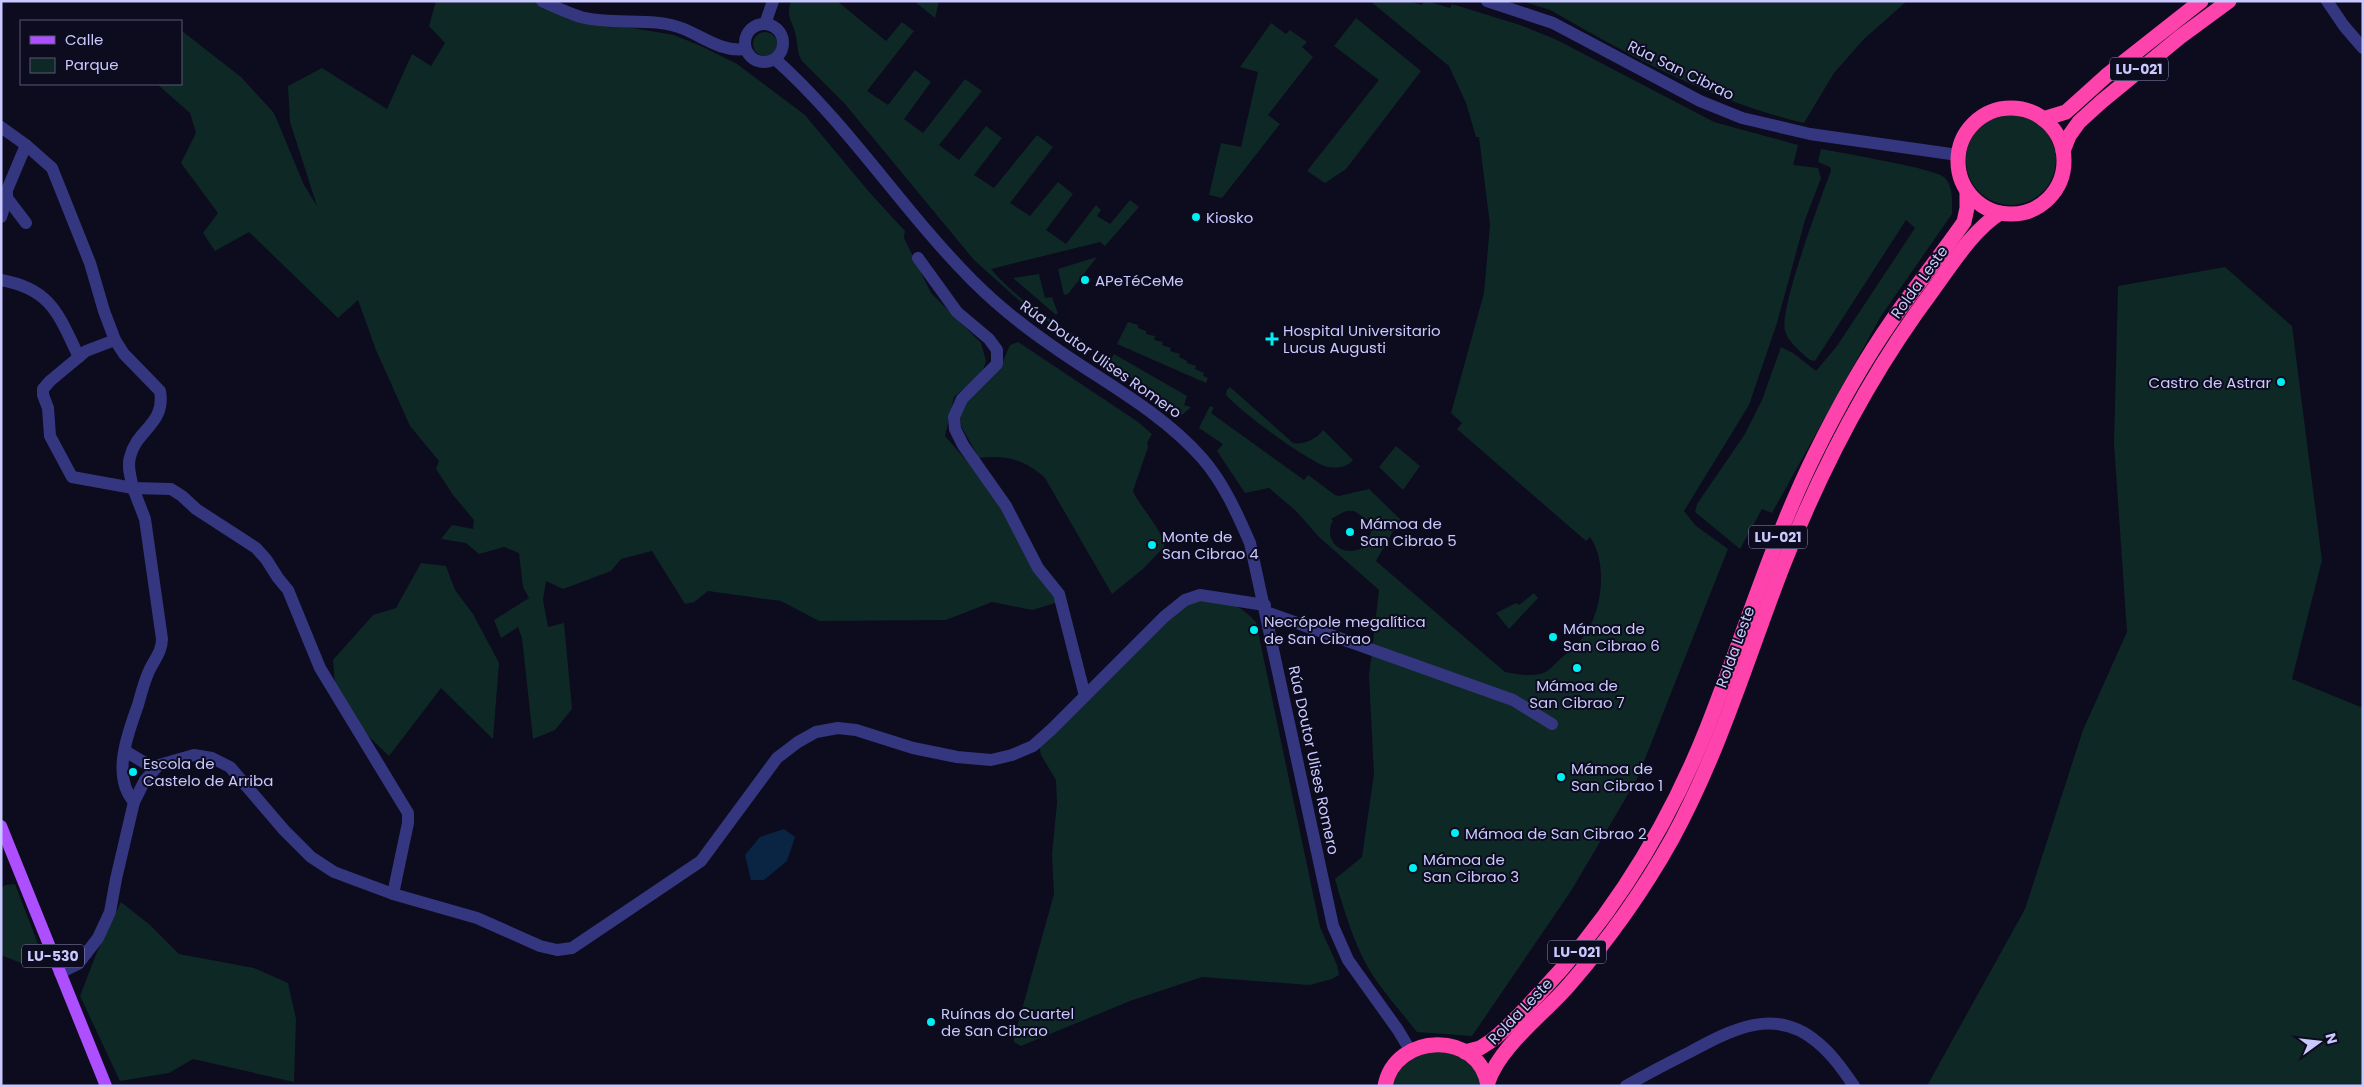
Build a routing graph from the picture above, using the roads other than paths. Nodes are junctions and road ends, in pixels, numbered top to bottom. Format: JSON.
{"nodes":[{"id":1,"x":542,"y":1,"type":"edge"},
{"id":2,"x":773,"y":1,"type":"edge"},
{"id":3,"x":1487,"y":1,"type":"edge"},
{"id":4,"x":2200,"y":1,"type":"edge"},
{"id":5,"x":2229,"y":1,"type":"edge"},
{"id":6,"x":2327,"y":1,"type":"edge"},
{"id":7,"x":765,"y":24,"type":"junction"},
{"id":8,"x":2363,"y":48,"type":"edge"},
{"id":9,"x":745,"y":49,"type":"junction"},
{"id":10,"x":775,"y":59,"type":"junction"},
{"id":11,"x":2043,"y":119,"type":"junction"},
{"id":12,"x":1,"y":127,"type":"edge"},
{"id":13,"x":26,"y":145,"type":"junction"},
{"id":14,"x":2063,"y":151,"type":"junction"},
{"id":15,"x":1958,"y":155,"type":"junction"},
{"id":16,"x":1967,"y":191,"type":"junction"},
{"id":17,"x":7,"y":198,"type":"junction"},
{"id":18,"x":2000,"y":213,"type":"junction"},
{"id":19,"x":1,"y":217,"type":"edge"},
{"id":20,"x":26,"y":223,"type":"dead end"},
{"id":21,"x":918,"y":258,"type":"dead end"},
{"id":22,"x":1,"y":280,"type":"edge"},
{"id":23,"x":115,"y":340,"type":"junction"},
{"id":24,"x":80,"y":357,"type":"junction"},
{"id":25,"x":133,"y":488,"type":"junction"},
{"id":26,"x":1266,"y":609,"type":"junction"},
{"id":27,"x":1085,"y":696,"type":"junction"},
{"id":28,"x":1552,"y":724,"type":"dead end"},
{"id":29,"x":125,"y":751,"type":"junction"},
{"id":30,"x":155,"y":769,"type":"junction"},
{"id":31,"x":134,"y":802,"type":"junction"},
{"id":32,"x":1,"y":826,"type":"edge"},
{"id":33,"x":393,"y":894,"type":"junction"},
{"id":34,"x":60,"y":973,"type":"junction"},
{"id":35,"x":1410,"y":1050,"type":"junction"},
{"id":36,"x":1466,"y":1052,"type":"junction"},
{"id":37,"x":1488,"y":1084,"type":"edge"},
{"id":38,"x":106,"y":1086,"type":"edge"},
{"id":39,"x":1385,"y":1086,"type":"edge"},
{"id":40,"x":1626,"y":1086,"type":"edge"},
{"id":41,"x":1854,"y":1086,"type":"edge"}],
"edges":[{"from":1,"to":9,"type":"street"},
{"from":2,"to":7,"type":"street"},
{"from":3,"to":15,"type":"street","name":"Rúa San Cibrao"},
{"from":4,"to":11,"type":"highway","number":"LU-021"},
{"from":5,"to":14,"type":"highway","name":"Rolda Leste","number":"LU-021"},
{"from":6,"to":8,"type":"street"},
{"from":7,"to":9,"type":"street"},
{"from":7,"to":10,"type":"street"},
{"from":9,"to":10,"type":"street"},
{"from":10,"to":26,"type":"street","name":"Rúa Doutor Ulises Romero"},
{"from":11,"to":14,"type":"highway","name":"Rolda Leste","number":"LU-021"},
{"from":11,"to":15,"type":"highway"},
{"from":12,"to":13,"type":"street"},
{"from":13,"to":17,"type":"street"},
{"from":13,"to":23,"type":"street"},
{"from":14,"to":18,"type":"highway","name":"Rolda Leste","number":"LU-021"},
{"from":15,"to":16,"type":"highway","name":"Rolda Leste","number":"LU-021"},
{"from":16,"to":18,"type":"highway","name":"Rolda Leste","number":"LU-021"},
{"from":16,"to":36,"type":"highway","name":"Rolda Leste","number":"LU-021"},
{"from":17,"to":19,"type":"street"},
{"from":17,"to":20,"type":"street"},
{"from":18,"to":37,"type":"highway","name":"Rolda Leste","number":"LU-021"},
{"from":21,"to":27,"type":"street"},
{"from":22,"to":24,"type":"street"},
{"from":23,"to":24,"type":"street"},
{"from":23,"to":25,"type":"street"},
{"from":24,"to":25,"type":"street"},
{"from":25,"to":29,"type":"street"},
{"from":25,"to":33,"type":"street"},
{"from":26,"to":27,"type":"street"},
{"from":26,"to":28,"type":"street"},
{"from":26,"to":35,"type":"street","name":"Rúa Doutor Ulises Romero"},
{"from":27,"to":33,"type":"street"},
{"from":29,"to":30,"type":"street"},
{"from":29,"to":31,"type":"street"},
{"from":30,"to":31,"type":"street"},
{"from":30,"to":33,"type":"street"},
{"from":31,"to":34,"type":"street"},
{"from":32,"to":34,"type":"main road","number":"LU-530"},
{"from":34,"to":38,"type":"main road","number":"LU-530"},
{"from":35,"to":36,"type":"highway","name":"Rolda Leste","number":"LU-021"},
{"from":35,"to":39,"type":"highway","name":"Rolda Leste","number":"LU-021"},
{"from":36,"to":37,"type":"highway","name":"Rolda Leste","number":"LU-021"},
{"from":40,"to":41,"type":"street"}]}
